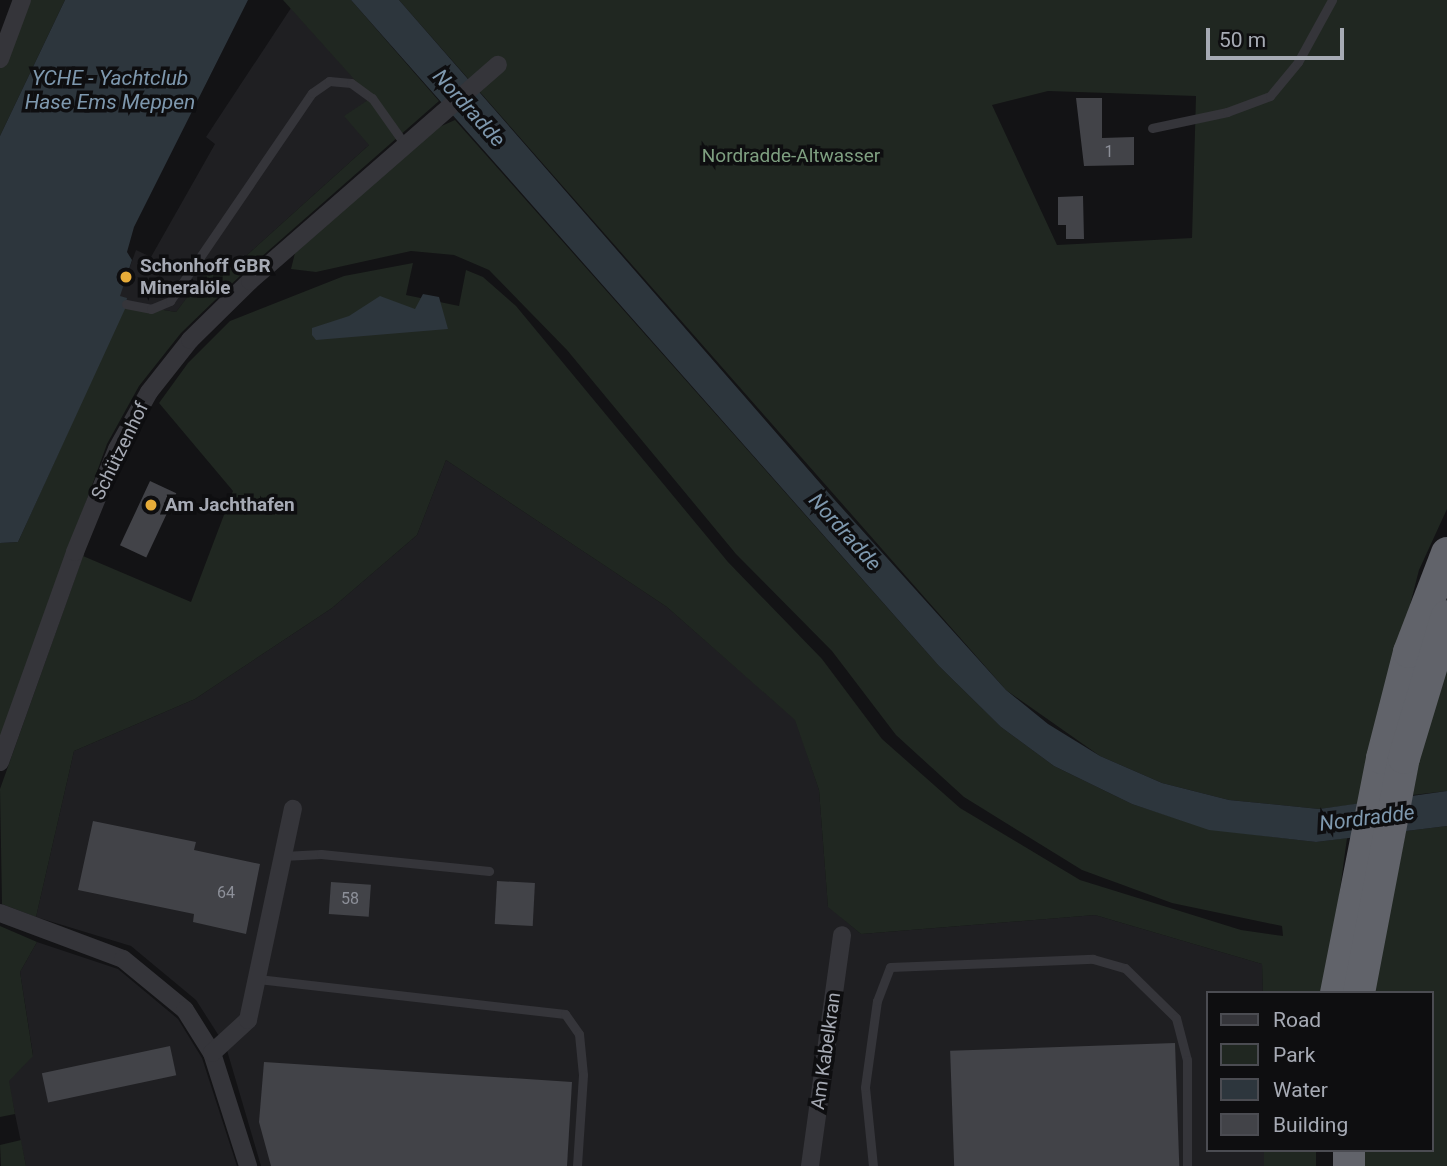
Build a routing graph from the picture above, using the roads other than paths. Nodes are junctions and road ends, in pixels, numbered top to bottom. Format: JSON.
{"nodes":[{"id":1,"x":22,"y":0,"type":"edge"},
{"id":2,"x":1332,"y":0,"type":"edge"},
{"id":3,"x":0,"y":59,"type":"edge"},
{"id":4,"x":493,"y":68,"type":"dead end"},
{"id":5,"x":1152,"y":128,"type":"dead end"},
{"id":6,"x":406,"y":146,"type":"junction"},
{"id":7,"x":126,"y":304,"type":"dead end"},
{"id":8,"x":1447,"y":553,"type":"edge"},
{"id":9,"x":1447,"y":616,"type":"edge"},
{"id":10,"x":1393,"y":758,"type":"junction"},
{"id":11,"x":0,"y":762,"type":"edge"},
{"id":12,"x":293,"y":809,"type":"dead end"},
{"id":13,"x":283,"y":856,"type":"junction"},
{"id":14,"x":1372,"y":858,"type":"junction"},
{"id":15,"x":489,"y":872,"type":"dead end"},
{"id":16,"x":0,"y":913,"type":"edge"},
{"id":17,"x":842,"y":935,"type":"dead end"},
{"id":18,"x":258,"y":979,"type":"junction"},
{"id":19,"x":1337,"y":991,"type":"edge"},
{"id":20,"x":1359,"y":991,"type":"edge"},
{"id":21,"x":212,"y":1053,"type":"junction"},
{"id":22,"x":247,"y":1166,"type":"edge"},
{"id":23,"x":578,"y":1166,"type":"edge"},
{"id":24,"x":810,"y":1166,"type":"edge"},
{"id":25,"x":873,"y":1166,"type":"edge"},
{"id":26,"x":1187,"y":1166,"type":"edge"}],
"edges":[{"from":1,"to":3,"type":"street"},
{"from":2,"to":5,"type":"lane"},
{"from":4,"to":6,"type":"street","name":"Schützenhof"},
{"from":6,"to":7,"type":"lane"},
{"from":6,"to":11,"type":"street","name":"Schützenhof"},
{"from":8,"to":10,"type":"highway"},
{"from":9,"to":10,"type":"highway"},
{"from":10,"to":14,"type":"highway"},
{"from":12,"to":13,"type":"street"},
{"from":13,"to":15,"type":"lane"},
{"from":13,"to":18,"type":"street"},
{"from":14,"to":19,"type":"highway"},
{"from":14,"to":20,"type":"highway"},
{"from":16,"to":21,"type":"street"},
{"from":17,"to":24,"type":"street","name":"Am Kabelkran"},
{"from":18,"to":21,"type":"street"},
{"from":18,"to":23,"type":"lane"},
{"from":21,"to":22,"type":"street"},
{"from":25,"to":26,"type":"lane"}]}
